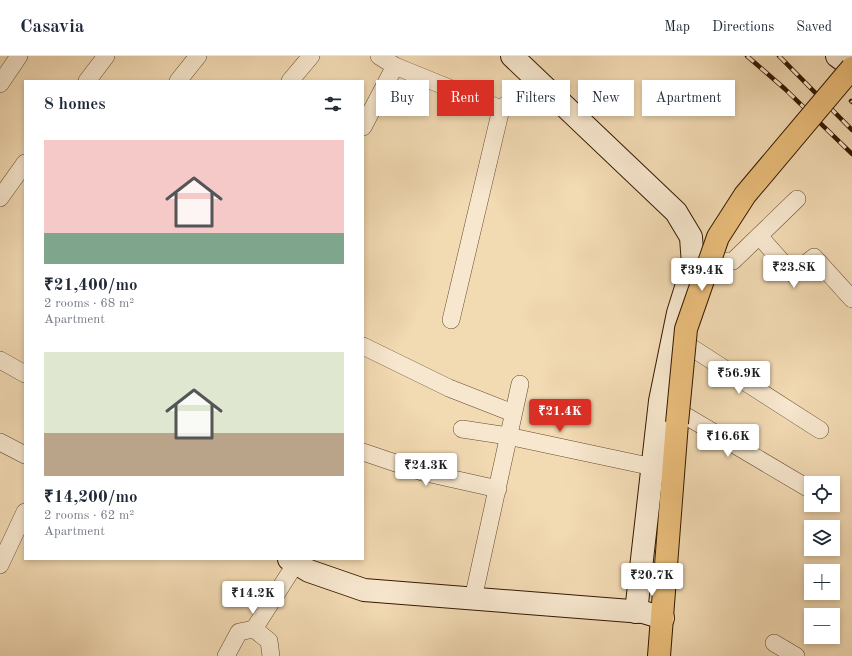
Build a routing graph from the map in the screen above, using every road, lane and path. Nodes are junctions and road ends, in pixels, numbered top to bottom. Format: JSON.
{"nodes":[{"id":1,"x":19,"y":56,"type":"edge"},
{"id":2,"x":106,"y":56,"type":"edge"},
{"id":3,"x":198,"y":56,"type":"edge"},
{"id":4,"x":310,"y":56,"type":"edge"},
{"id":5,"x":380,"y":56,"type":"edge"},
{"id":6,"x":512,"y":56,"type":"edge"},
{"id":7,"x":837,"y":56,"type":"edge"},
{"id":8,"x":395,"y":66,"type":"junction"},
{"id":9,"x":852,"y":68,"type":"edge"},
{"id":10,"x":536,"y":79,"type":"junction"},
{"id":11,"x":88,"y":80,"type":"edge"},
{"id":12,"x":179,"y":80,"type":"edge"},
{"id":13,"x":291,"y":80,"type":"edge"},
{"id":14,"x":0,"y":84,"type":"edge"},
{"id":15,"x":501,"y":108,"type":"junction"},
{"id":16,"x":364,"y":125,"type":"edge"},
{"id":17,"x":24,"y":164,"type":"edge"},
{"id":18,"x":0,"y":198,"type":"edge"},
{"id":19,"x":797,"y":199,"type":"dead end"},
{"id":20,"x":759,"y":236,"type":"junction"},
{"id":21,"x":693,"y":265,"type":"junction"},
{"id":22,"x":852,"y":299,"type":"edge"},
{"id":23,"x":451,"y":320,"type":"dead end"},
{"id":24,"x":674,"y":336,"type":"junction"},
{"id":25,"x":364,"y":346,"type":"edge"},
{"id":26,"x":0,"y":360,"type":"edge"},
{"id":27,"x":24,"y":373,"type":"edge"},
{"id":28,"x":520,"y":384,"type":"dead end"},
{"id":29,"x":660,"y":401,"type":"junction"},
{"id":30,"x":513,"y":413,"type":"junction"},
{"id":31,"x":462,"y":429,"type":"dead end"},
{"id":32,"x":820,"y":430,"type":"dead end"},
{"id":33,"x":508,"y":436,"type":"junction"},
{"id":34,"x":0,"y":442,"type":"edge"},
{"id":35,"x":364,"y":452,"type":"edge"},
{"id":36,"x":24,"y":454,"type":"edge"},
{"id":37,"x":653,"y":467,"type":"junction"},
{"id":38,"x":804,"y":486,"type":"edge"},
{"id":39,"x":498,"y":489,"type":"junction"},
{"id":40,"x":24,"y":514,"type":"edge"},
{"id":41,"x":292,"y":561,"type":"edge"},
{"id":42,"x":0,"y":565,"type":"edge"},
{"id":43,"x":473,"y":599,"type":"junction"},
{"id":44,"x":636,"y":612,"type":"junction"},
{"id":45,"x":663,"y":618,"type":"junction"},
{"id":46,"x":254,"y":629,"type":"junction"},
{"id":47,"x":774,"y":643,"type":"dead end"},
{"id":48,"x":226,"y":656,"type":"edge"},
{"id":49,"x":271,"y":656,"type":"edge"},
{"id":50,"x":659,"y":656,"type":"edge"},
{"id":51,"x":796,"y":656,"type":"edge"}],
"edges":[{"from":1,"to":14,"type":"street"},
{"from":2,"to":11,"type":"street"},
{"from":3,"to":12,"type":"street"},
{"from":4,"to":13,"type":"street"},
{"from":5,"to":8,"type":"street"},
{"from":6,"to":10,"type":"main road"},
{"from":7,"to":9,"type":"main road"},
{"from":8,"to":15,"type":"street"},
{"from":8,"to":16,"type":"street"},
{"from":9,"to":45,"type":"main road","bridge":true},
{"from":10,"to":15,"type":"street"},
{"from":10,"to":21,"type":"main road"},
{"from":15,"to":23,"type":"street"},
{"from":17,"to":18,"type":"street"},
{"from":19,"to":20,"type":"street"},
{"from":20,"to":21,"type":"street"},
{"from":20,"to":22,"type":"street"},
{"from":21,"to":24,"type":"main road"},
{"from":24,"to":29,"type":"main road"},
{"from":24,"to":32,"type":"street"},
{"from":25,"to":30,"type":"street"},
{"from":26,"to":27,"type":"street"},
{"from":28,"to":30,"type":"street"},
{"from":29,"to":37,"type":"main road"},
{"from":29,"to":38,"type":"street"},
{"from":30,"to":33,"type":"street"},
{"from":31,"to":33,"type":"street"},
{"from":33,"to":37,"type":"street"},
{"from":33,"to":39,"type":"street"},
{"from":34,"to":36,"type":"street"},
{"from":35,"to":39,"type":"street"},
{"from":37,"to":44,"type":"main road"},
{"from":39,"to":43,"type":"street"},
{"from":40,"to":42,"type":"street"},
{"from":41,"to":43,"type":"main road"},
{"from":41,"to":46,"type":"street"},
{"from":43,"to":44,"type":"main road"},
{"from":44,"to":45,"type":"main road"},
{"from":45,"to":50,"type":"main road"},
{"from":46,"to":48,"type":"street"},
{"from":46,"to":49,"type":"street"},
{"from":47,"to":51,"type":"street"}]}
